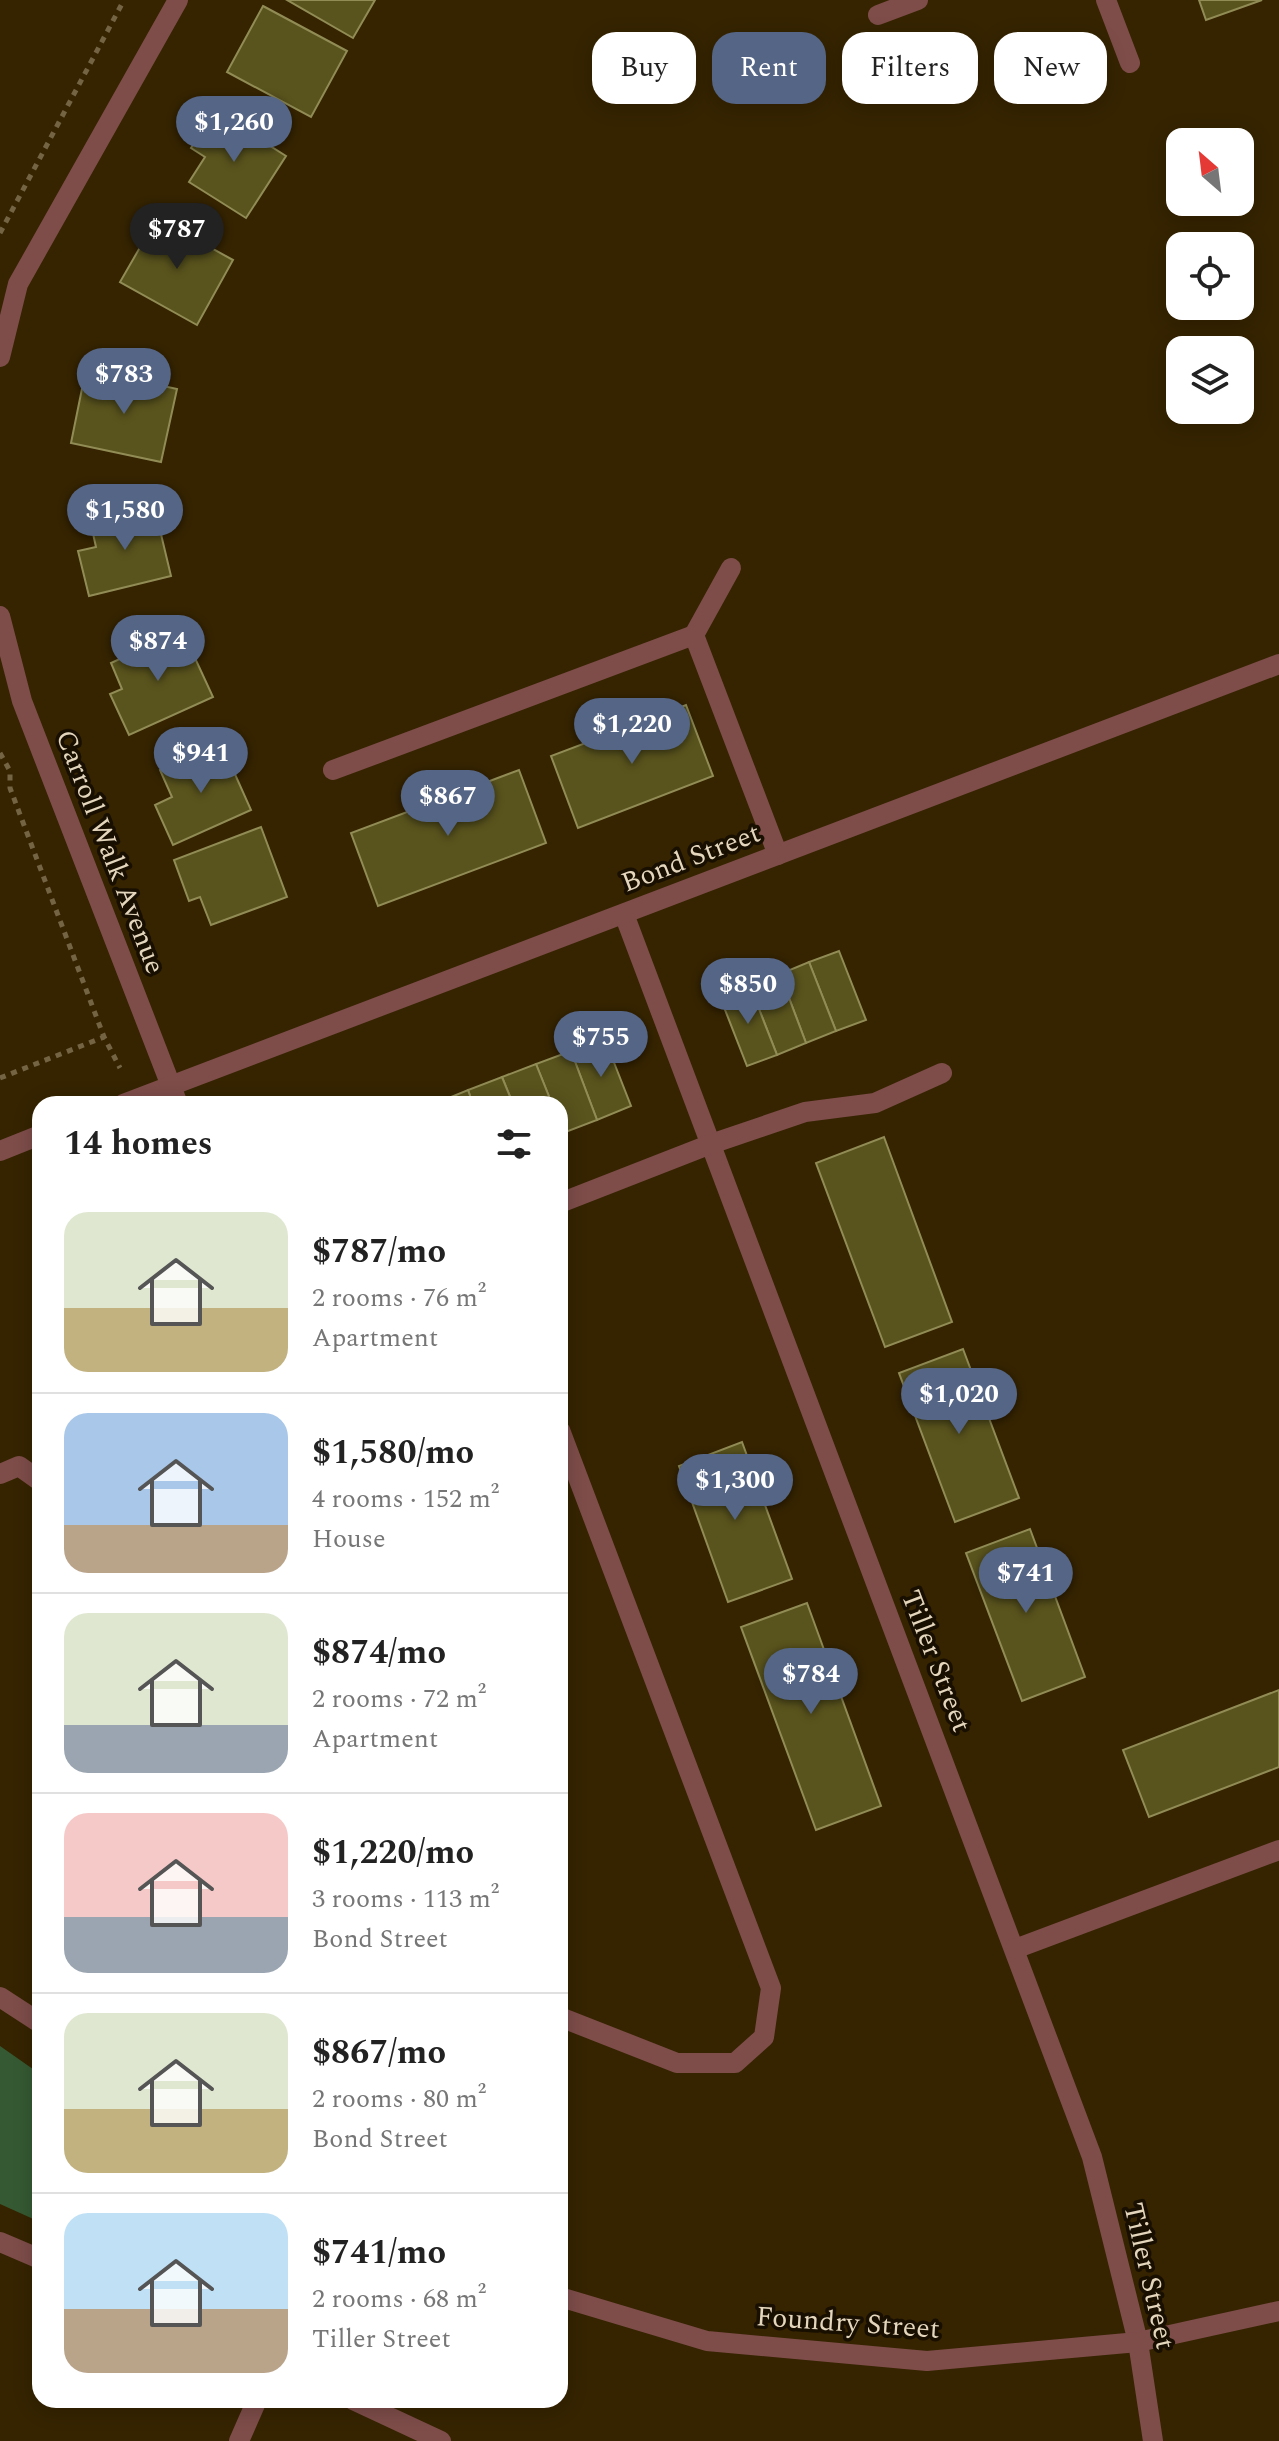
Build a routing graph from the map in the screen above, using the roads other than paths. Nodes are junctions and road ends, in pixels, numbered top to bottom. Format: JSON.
{"nodes":[{"id":1,"x":178,"y":0,"type":"edge"},
{"id":2,"x":918,"y":0,"type":"edge"},
{"id":3,"x":1106,"y":0,"type":"edge"},
{"id":4,"x":878,"y":15,"type":"dead end"},
{"id":5,"x":1130,"y":63,"type":"dead end"},
{"id":6,"x":0,"y":357,"type":"edge"},
{"id":7,"x":731,"y":568,"type":"dead end"},
{"id":8,"x":0,"y":616,"type":"edge"},
{"id":9,"x":694,"y":635,"type":"junction"},
{"id":10,"x":1279,"y":664,"type":"edge"},
{"id":11,"x":333,"y":770,"type":"dead end"},
{"id":12,"x":778,"y":855,"type":"junction"},
{"id":13,"x":624,"y":914,"type":"junction"},
{"id":14,"x":942,"y":1073,"type":"dead end"},
{"id":15,"x":174,"y":1095,"type":"edge"},
{"id":16,"x":32,"y":1138,"type":"edge"},
{"id":17,"x":711,"y":1144,"type":"junction"},
{"id":18,"x":0,"y":1151,"type":"edge"},
{"id":19,"x":568,"y":1200,"type":"edge"},
{"id":20,"x":568,"y":1451,"type":"edge"},
{"id":21,"x":0,"y":1474,"type":"edge"},
{"id":22,"x":32,"y":1475,"type":"edge"},
{"id":23,"x":1279,"y":1850,"type":"edge"},
{"id":24,"x":1015,"y":1949,"type":"junction"},
{"id":25,"x":0,"y":1997,"type":"edge"},
{"id":26,"x":32,"y":2018,"type":"edge"},
{"id":27,"x":568,"y":2020,"type":"edge"},
{"id":28,"x":0,"y":2242,"type":"edge"},
{"id":29,"x":32,"y":2256,"type":"edge"},
{"id":30,"x":568,"y":2299,"type":"edge"},
{"id":31,"x":1279,"y":2311,"type":"edge"},
{"id":32,"x":1138,"y":2342,"type":"junction"},
{"id":33,"x":253,"y":2408,"type":"edge"},
{"id":34,"x":370,"y":2408,"type":"edge"},
{"id":35,"x":239,"y":2441,"type":"edge"},
{"id":36,"x":441,"y":2441,"type":"edge"},
{"id":37,"x":1153,"y":2441,"type":"edge"}],
"edges":[{"from":1,"to":6,"type":"street"},
{"from":2,"to":4,"type":"street"},
{"from":3,"to":5,"type":"street"},
{"from":7,"to":9,"type":"street"},
{"from":8,"to":15,"type":"street","name":"Carroll Walk Avenue"},
{"from":9,"to":11,"type":"street"},
{"from":9,"to":12,"type":"street"},
{"from":10,"to":12,"type":"street","name":"Bond Street"},
{"from":12,"to":13,"type":"street","name":"Bond Street"},
{"from":13,"to":15,"type":"street","name":"Bond Street"},
{"from":13,"to":17,"type":"street","name":"Tiller Street"},
{"from":14,"to":17,"type":"street"},
{"from":16,"to":18,"type":"street"},
{"from":17,"to":19,"type":"street"},
{"from":17,"to":24,"type":"street","name":"Tiller Street"},
{"from":20,"to":27,"type":"street"},
{"from":21,"to":22,"type":"street"},
{"from":23,"to":24,"type":"street"},
{"from":24,"to":32,"type":"street","name":"Tiller Street"},
{"from":25,"to":26,"type":"street"},
{"from":28,"to":29,"type":"street"},
{"from":30,"to":32,"type":"street","name":"Foundry Street"},
{"from":31,"to":32,"type":"street","name":"Foundry Street"},
{"from":32,"to":37,"type":"street","name":"Tiller Street"},
{"from":33,"to":35,"type":"street"},
{"from":34,"to":36,"type":"street"}]}
